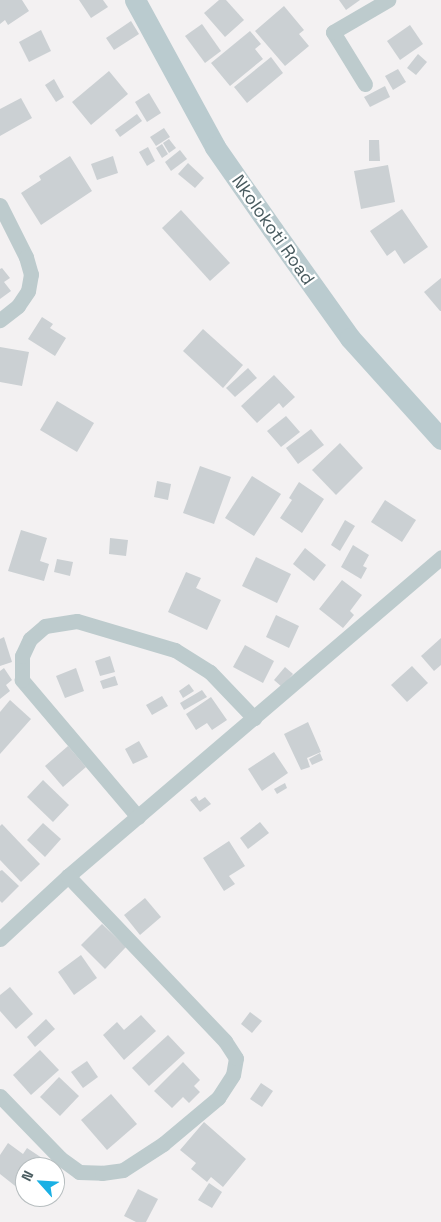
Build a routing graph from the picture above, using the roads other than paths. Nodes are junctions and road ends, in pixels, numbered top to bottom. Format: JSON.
{"nodes":[{"id":1,"x":135,"y":0,"type":"edge"},
{"id":2,"x":388,"y":0,"type":"edge"},
{"id":3,"x":365,"y":84,"type":"dead end"},
{"id":4,"x":0,"y":205,"type":"edge"},
{"id":5,"x":0,"y":320,"type":"edge"},
{"id":6,"x":441,"y":439,"type":"edge"},
{"id":7,"x":441,"y":557,"type":"edge"},
{"id":8,"x":254,"y":718,"type":"junction"},
{"id":9,"x":138,"y":817,"type":"junction"},
{"id":10,"x":68,"y":876,"type":"junction"},
{"id":11,"x":1,"y":937,"type":"edge"},
{"id":12,"x":0,"y":1096,"type":"edge"}],
"edges":[{"from":1,"to":6,"type":"main road","name":"Nkolokoti Road"},
{"from":2,"to":3,"type":"street"},
{"from":4,"to":5,"type":"street"},
{"from":7,"to":8,"type":"street"},
{"from":8,"to":9,"type":"street"},
{"from":8,"to":9,"type":"street"},
{"from":9,"to":10,"type":"street"},
{"from":10,"to":11,"type":"street"},
{"from":10,"to":12,"type":"street"}]}
